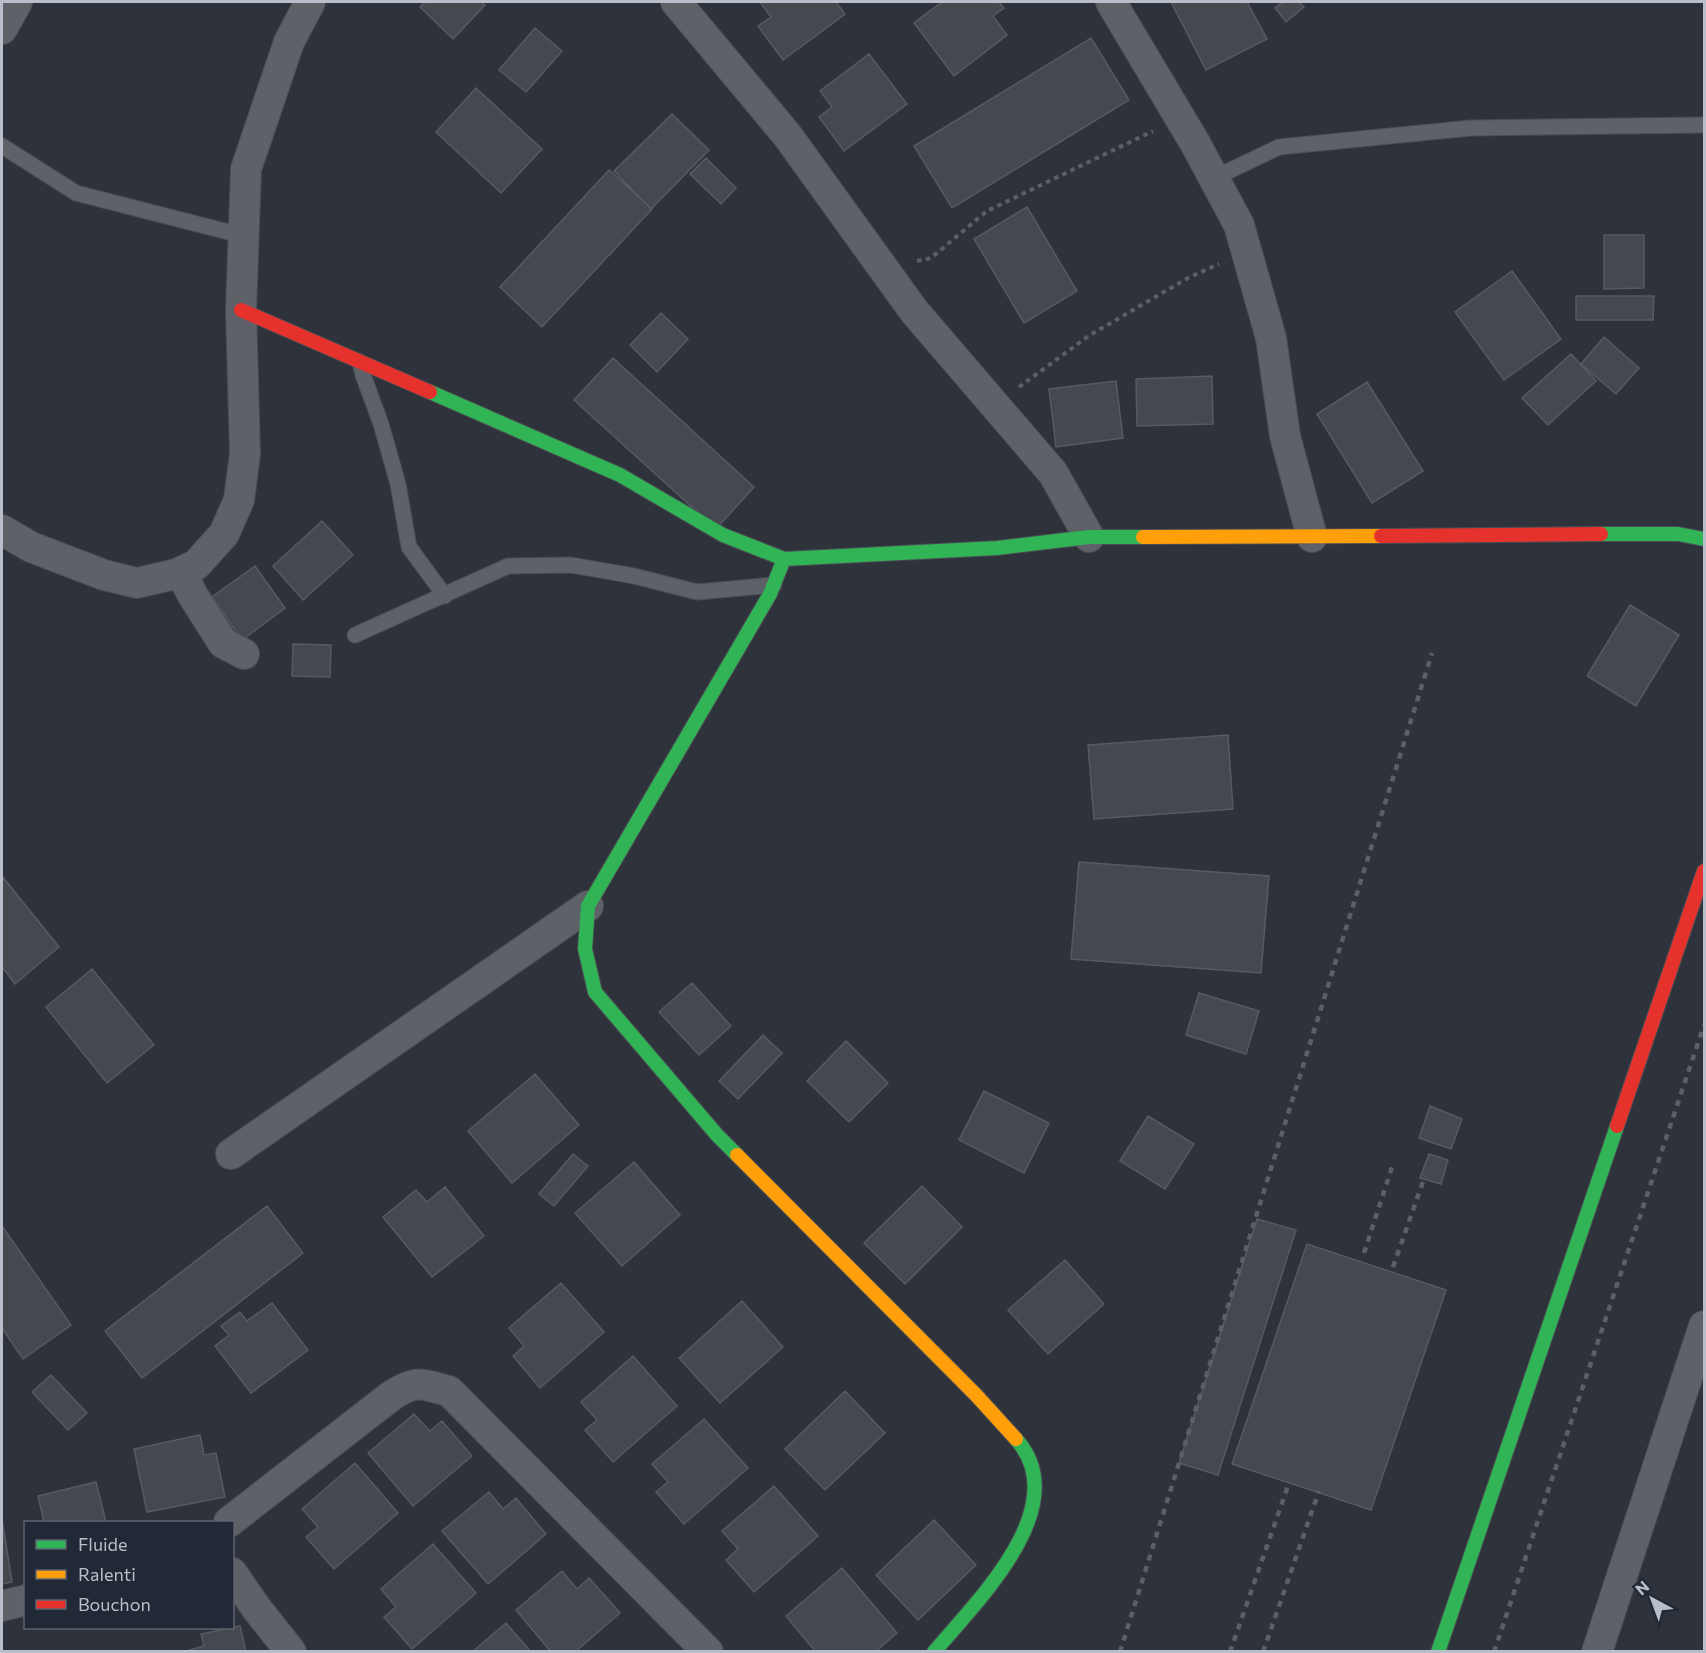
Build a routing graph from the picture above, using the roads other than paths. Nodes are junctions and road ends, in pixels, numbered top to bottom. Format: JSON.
{"nodes":[{"id":1,"x":17,"y":2,"type":"edge"},
{"id":2,"x":310,"y":2,"type":"edge"},
{"id":3,"x":676,"y":2,"type":"edge"},
{"id":4,"x":1111,"y":2,"type":"edge"},
{"id":5,"x":2,"y":29,"type":"edge"},
{"id":6,"x":1704,"y":124,"type":"edge"},
{"id":7,"x":2,"y":146,"type":"edge"},
{"id":8,"x":1214,"y":178,"type":"junction"},
{"id":9,"x":244,"y":236,"type":"junction"},
{"id":10,"x":242,"y":310,"type":"junction"},
{"id":11,"x":360,"y":361,"type":"junction"},
{"id":12,"x":2,"y":530,"type":"edge"},
{"id":13,"x":1089,"y":537,"type":"junction"},
{"id":14,"x":1312,"y":537,"type":"junction"},
{"id":15,"x":1704,"y":539,"type":"edge"},
{"id":16,"x":784,"y":559,"type":"junction"},
{"id":17,"x":181,"y":572,"type":"junction"},
{"id":18,"x":774,"y":585,"type":"junction"},
{"id":19,"x":445,"y":596,"type":"junction"},
{"id":20,"x":355,"y":635,"type":"dead end"},
{"id":21,"x":244,"y":654,"type":"dead end"},
{"id":22,"x":1704,"y":871,"type":"edge"},
{"id":23,"x":588,"y":906,"type":"junction"},
{"id":24,"x":231,"y":1154,"type":"dead end"},
{"id":25,"x":1704,"y":1326,"type":"edge"},
{"id":26,"x":230,"y":1521,"type":"edge"},
{"id":27,"x":234,"y":1576,"type":"edge"},
{"id":28,"x":24,"y":1600,"type":"edge"},
{"id":29,"x":2,"y":1606,"type":"edge"},
{"id":30,"x":291,"y":1652,"type":"edge"},
{"id":31,"x":708,"y":1652,"type":"edge"},
{"id":32,"x":934,"y":1652,"type":"edge"},
{"id":33,"x":1438,"y":1652,"type":"edge"},
{"id":34,"x":1597,"y":1652,"type":"edge"}],
"edges":[{"from":1,"to":5,"type":"street"},
{"from":2,"to":9,"type":"street"},
{"from":3,"to":13,"type":"street"},
{"from":4,"to":8,"type":"street"},
{"from":6,"to":8,"type":"lane"},
{"from":7,"to":9,"type":"lane"},
{"from":8,"to":14,"type":"street"},
{"from":9,"to":10,"type":"street"},
{"from":10,"to":11,"type":"street"},
{"from":10,"to":17,"type":"street"},
{"from":11,"to":16,"type":"street"},
{"from":11,"to":19,"type":"lane"},
{"from":12,"to":17,"type":"street"},
{"from":13,"to":14,"type":"street"},
{"from":13,"to":16,"type":"street"},
{"from":14,"to":15,"type":"street"},
{"from":16,"to":18,"type":"street"},
{"from":17,"to":21,"type":"street"},
{"from":18,"to":19,"type":"lane"},
{"from":18,"to":23,"type":"street"},
{"from":19,"to":20,"type":"lane"},
{"from":22,"to":33,"type":"street"},
{"from":23,"to":24,"type":"street"},
{"from":23,"to":32,"type":"street"},
{"from":25,"to":34,"type":"street"},
{"from":26,"to":31,"type":"street"},
{"from":27,"to":30,"type":"street"},
{"from":28,"to":29,"type":"street"}]}
